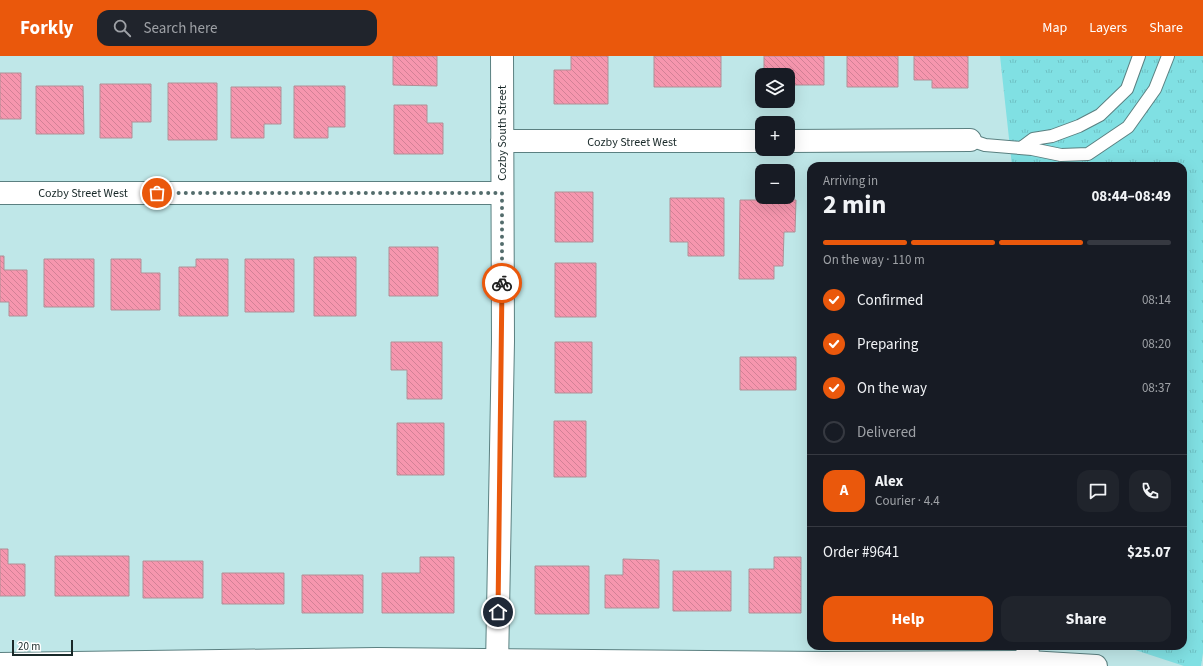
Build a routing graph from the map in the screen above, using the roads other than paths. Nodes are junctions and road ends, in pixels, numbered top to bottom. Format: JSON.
{"nodes":[{"id":1,"x":502,"y":56,"type":"edge"},
{"id":2,"x":1139,"y":56,"type":"edge"},
{"id":3,"x":1168,"y":56,"type":"edge"},
{"id":4,"x":970,"y":140,"type":"joint"},
{"id":5,"x":502,"y":141,"type":"junction"},
{"id":6,"x":795,"y":141,"type":"edge"},
{"id":7,"x":755,"y":142,"type":"edge"},
{"id":8,"x":1021,"y":148,"type":"junction"},
{"id":9,"x":0,"y":193,"type":"edge"},
{"id":10,"x":502,"y":193,"type":"junction"},
{"id":11,"x":1028,"y":654,"type":"edge"},
{"id":12,"x":497,"y":663,"type":"edge"},
{"id":13,"x":0,"y":664,"type":"edge"},
{"id":14,"x":824,"y":664,"type":"edge"},
{"id":15,"x":1096,"y":666,"type":"edge"}],
"edges":[{"from":1,"to":5,"type":"street","name":"Cozby South Street"},
{"from":2,"to":8,"type":"lane"},
{"from":3,"to":8,"type":"lane"},
{"from":4,"to":6,"type":"street"},
{"from":4,"to":8,"type":"lane"},
{"from":5,"to":7,"type":"street","name":"Cozby Street West"},
{"from":5,"to":10,"type":"street","name":"Cozby South Street"},
{"from":9,"to":10,"type":"street","name":"Cozby Street West"},
{"from":10,"to":12,"type":"street","name":"Cozby South Street"},
{"from":11,"to":14,"type":"street"},
{"from":11,"to":15,"type":"street"},
{"from":12,"to":13,"type":"street"},
{"from":12,"to":14,"type":"street"}]}
